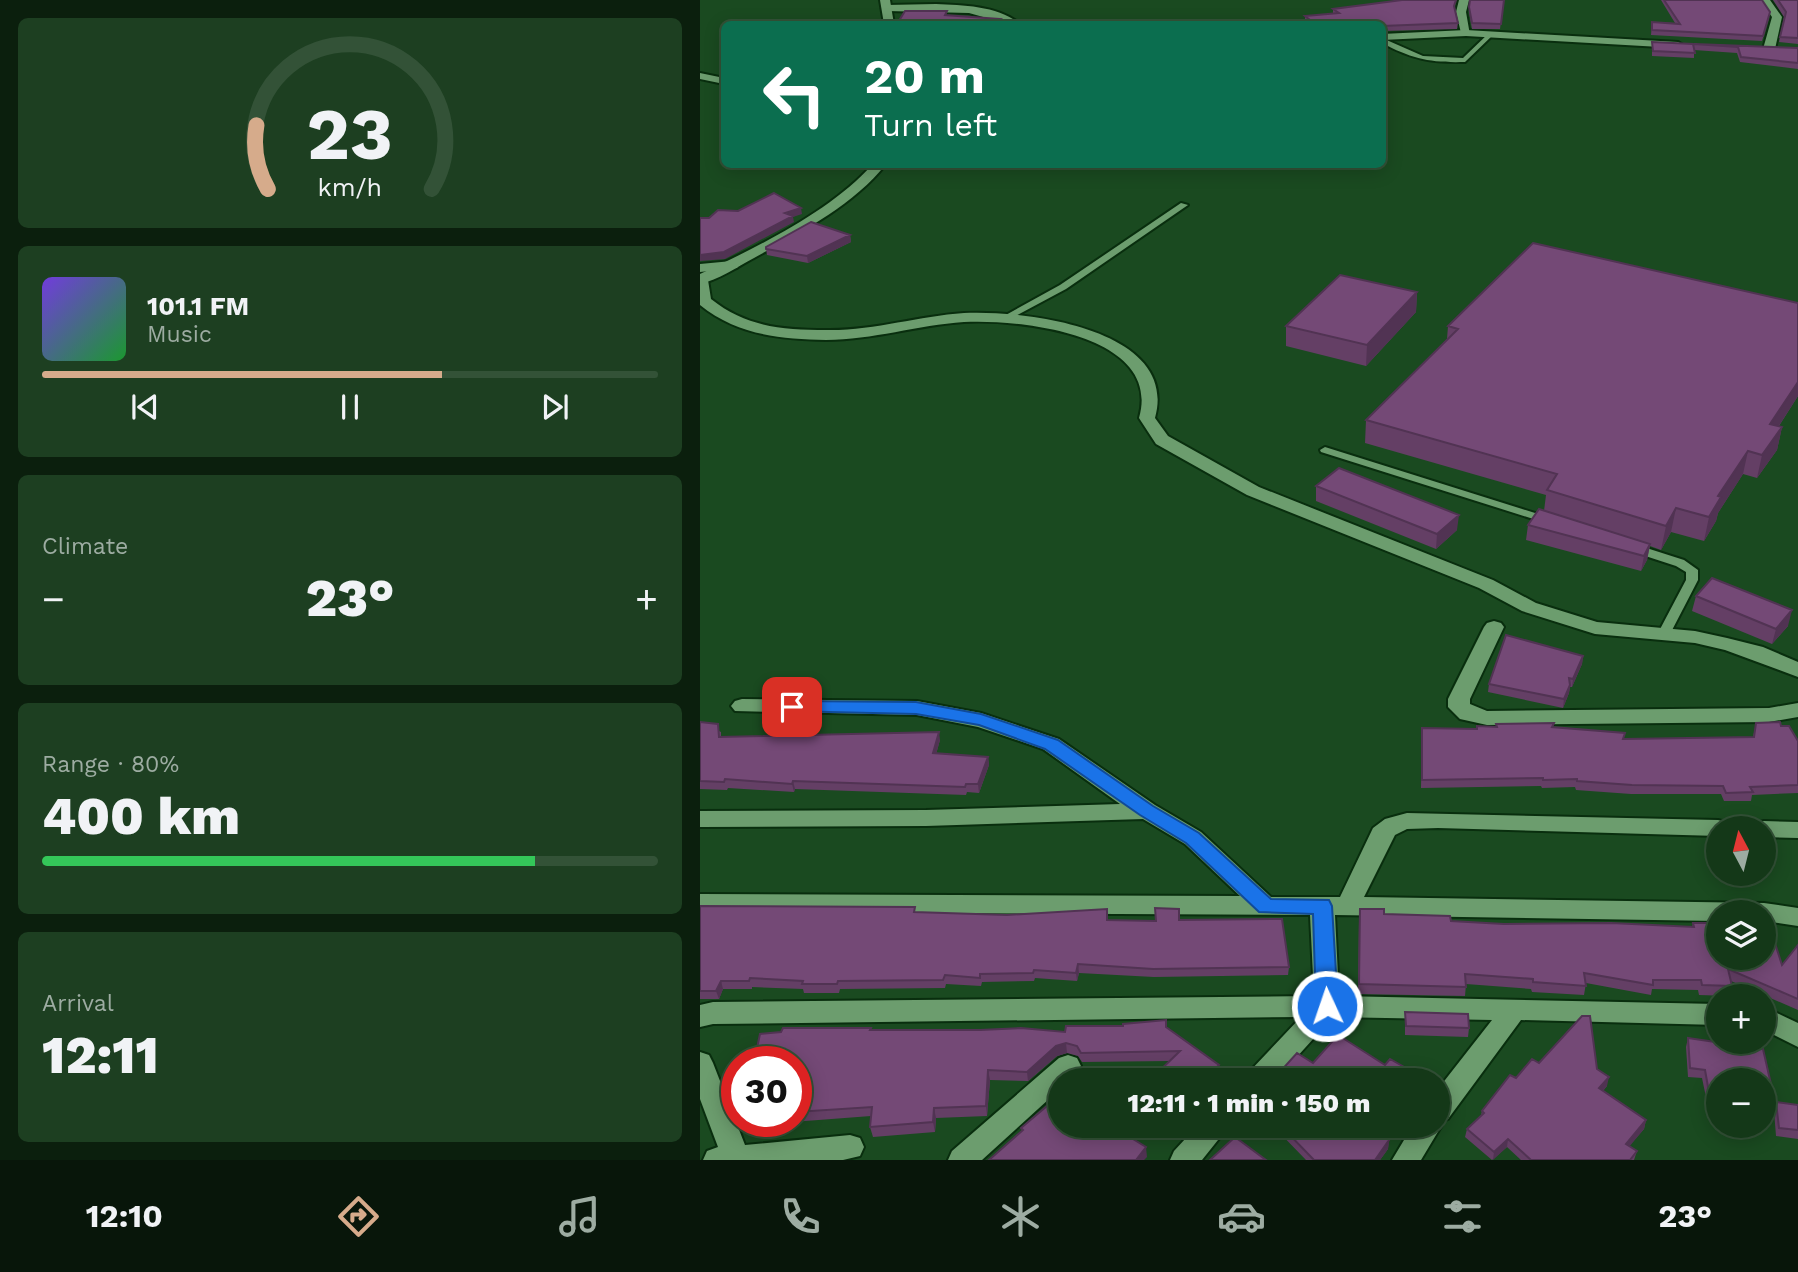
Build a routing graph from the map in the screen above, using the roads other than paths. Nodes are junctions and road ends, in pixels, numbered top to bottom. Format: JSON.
{"nodes":[{"id":1,"x":1464,"y":0,"type":"edge"},
{"id":2,"x":1765,"y":0,"type":"edge"},
{"id":3,"x":886,"y":4,"type":"edge"},
{"id":4,"x":1009,"y":21,"type":"edge"},
{"id":5,"x":1466,"y":33,"type":"junction"},
{"id":6,"x":1491,"y":34,"type":"junction"},
{"id":7,"x":1386,"y":39,"type":"edge"},
{"id":8,"x":1386,"y":41,"type":"edge"},
{"id":9,"x":1697,"y":46,"type":"edge"},
{"id":10,"x":1769,"y":49,"type":"edge"},
{"id":11,"x":700,"y":76,"type":"edge"},
{"id":12,"x":721,"y":80,"type":"edge"},
{"id":13,"x":876,"y":168,"type":"edge"},
{"id":14,"x":1184,"y":205,"type":"dead end"},
{"id":15,"x":732,"y":265,"type":"junction"},
{"id":16,"x":700,"y":268,"type":"edge"},
{"id":17,"x":700,"y":280,"type":"edge"},
{"id":18,"x":1009,"y":316,"type":"junction"},
{"id":19,"x":1325,"y":450,"type":"dead end"},
{"id":20,"x":1562,"y":525,"type":"edge"},
{"id":21,"x":1628,"y":546,"type":"edge"},
{"id":22,"x":1494,"y":626,"type":"dead end"},
{"id":23,"x":1664,"y":633,"type":"junction"},
{"id":24,"x":1798,"y":670,"type":"edge"},
{"id":25,"x":741,"y":706,"type":"dead end"},
{"id":26,"x":1798,"y":710,"type":"edge"},
{"id":27,"x":1147,"y":811,"type":"junction"},
{"id":28,"x":700,"y":819,"type":"edge"},
{"id":29,"x":1706,"y":828,"type":"edge"},
{"id":30,"x":1776,"y":829,"type":"edge"},
{"id":31,"x":1798,"y":830,"type":"edge"},
{"id":32,"x":700,"y":903,"type":"edge"},
{"id":33,"x":1266,"y":906,"type":"junction"},
{"id":34,"x":1335,"y":906,"type":"junction"},
{"id":35,"x":1706,"y":911,"type":"edge"},
{"id":36,"x":1776,"y":914,"type":"edge"},
{"id":37,"x":1798,"y":917,"type":"edge"},
{"id":38,"x":1327,"y":1006,"type":"junction"},
{"id":39,"x":1515,"y":1009,"type":"junction"},
{"id":40,"x":1706,"y":1014,"type":"edge"},
{"id":41,"x":700,"y":1016,"type":"edge"},
{"id":42,"x":1776,"y":1025,"type":"edge"},
{"id":43,"x":1798,"y":1037,"type":"edge"},
{"id":44,"x":700,"y":1063,"type":"edge"},
{"id":45,"x":1068,"y":1066,"type":"dead end"},
{"id":46,"x":1270,"y":1068,"type":"edge"},
{"id":47,"x":1450,"y":1095,"type":"edge"},
{"id":48,"x":1204,"y":1138,"type":"edge"},
{"id":49,"x":1420,"y":1138,"type":"edge"},
{"id":50,"x":850,"y":1147,"type":"dead end"},
{"id":51,"x":730,"y":1160,"type":"edge"},
{"id":52,"x":962,"y":1160,"type":"edge"},
{"id":53,"x":1184,"y":1160,"type":"edge"},
{"id":54,"x":1406,"y":1160,"type":"edge"}],
"edges":[{"from":1,"to":5,"type":"street"},
{"from":2,"to":10,"type":"street"},
{"from":3,"to":4,"type":"street"},
{"from":5,"to":6,"type":"street"},
{"from":5,"to":7,"type":"street"},
{"from":6,"to":8,"type":"lane"},
{"from":6,"to":9,"type":"street"},
{"from":11,"to":12,"type":"street"},
{"from":13,"to":15,"type":"street"},
{"from":14,"to":18,"type":"lane"},
{"from":15,"to":16,"type":"street"},
{"from":15,"to":17,"type":"street"},
{"from":17,"to":18,"type":"street"},
{"from":18,"to":23,"type":"street"},
{"from":19,"to":20,"type":"lane"},
{"from":21,"to":23,"type":"lane"},
{"from":22,"to":26,"type":"street"},
{"from":23,"to":24,"type":"street"},
{"from":25,"to":27,"type":"street"},
{"from":27,"to":28,"type":"street"},
{"from":27,"to":33,"type":"street"},
{"from":29,"to":34,"type":"street"},
{"from":30,"to":31,"type":"street"},
{"from":32,"to":33,"type":"street"},
{"from":33,"to":34,"type":"street"},
{"from":34,"to":35,"type":"street"},
{"from":34,"to":38,"type":"street"},
{"from":36,"to":37,"type":"street"},
{"from":38,"to":39,"type":"street"},
{"from":38,"to":41,"type":"street"},
{"from":38,"to":46,"type":"street"},
{"from":39,"to":40,"type":"street"},
{"from":39,"to":47,"type":"street"},
{"from":42,"to":43,"type":"street"},
{"from":44,"to":51,"type":"street"},
{"from":45,"to":52,"type":"street"},
{"from":48,"to":53,"type":"street"},
{"from":49,"to":54,"type":"street"},
{"from":50,"to":51,"type":"street"}]}
